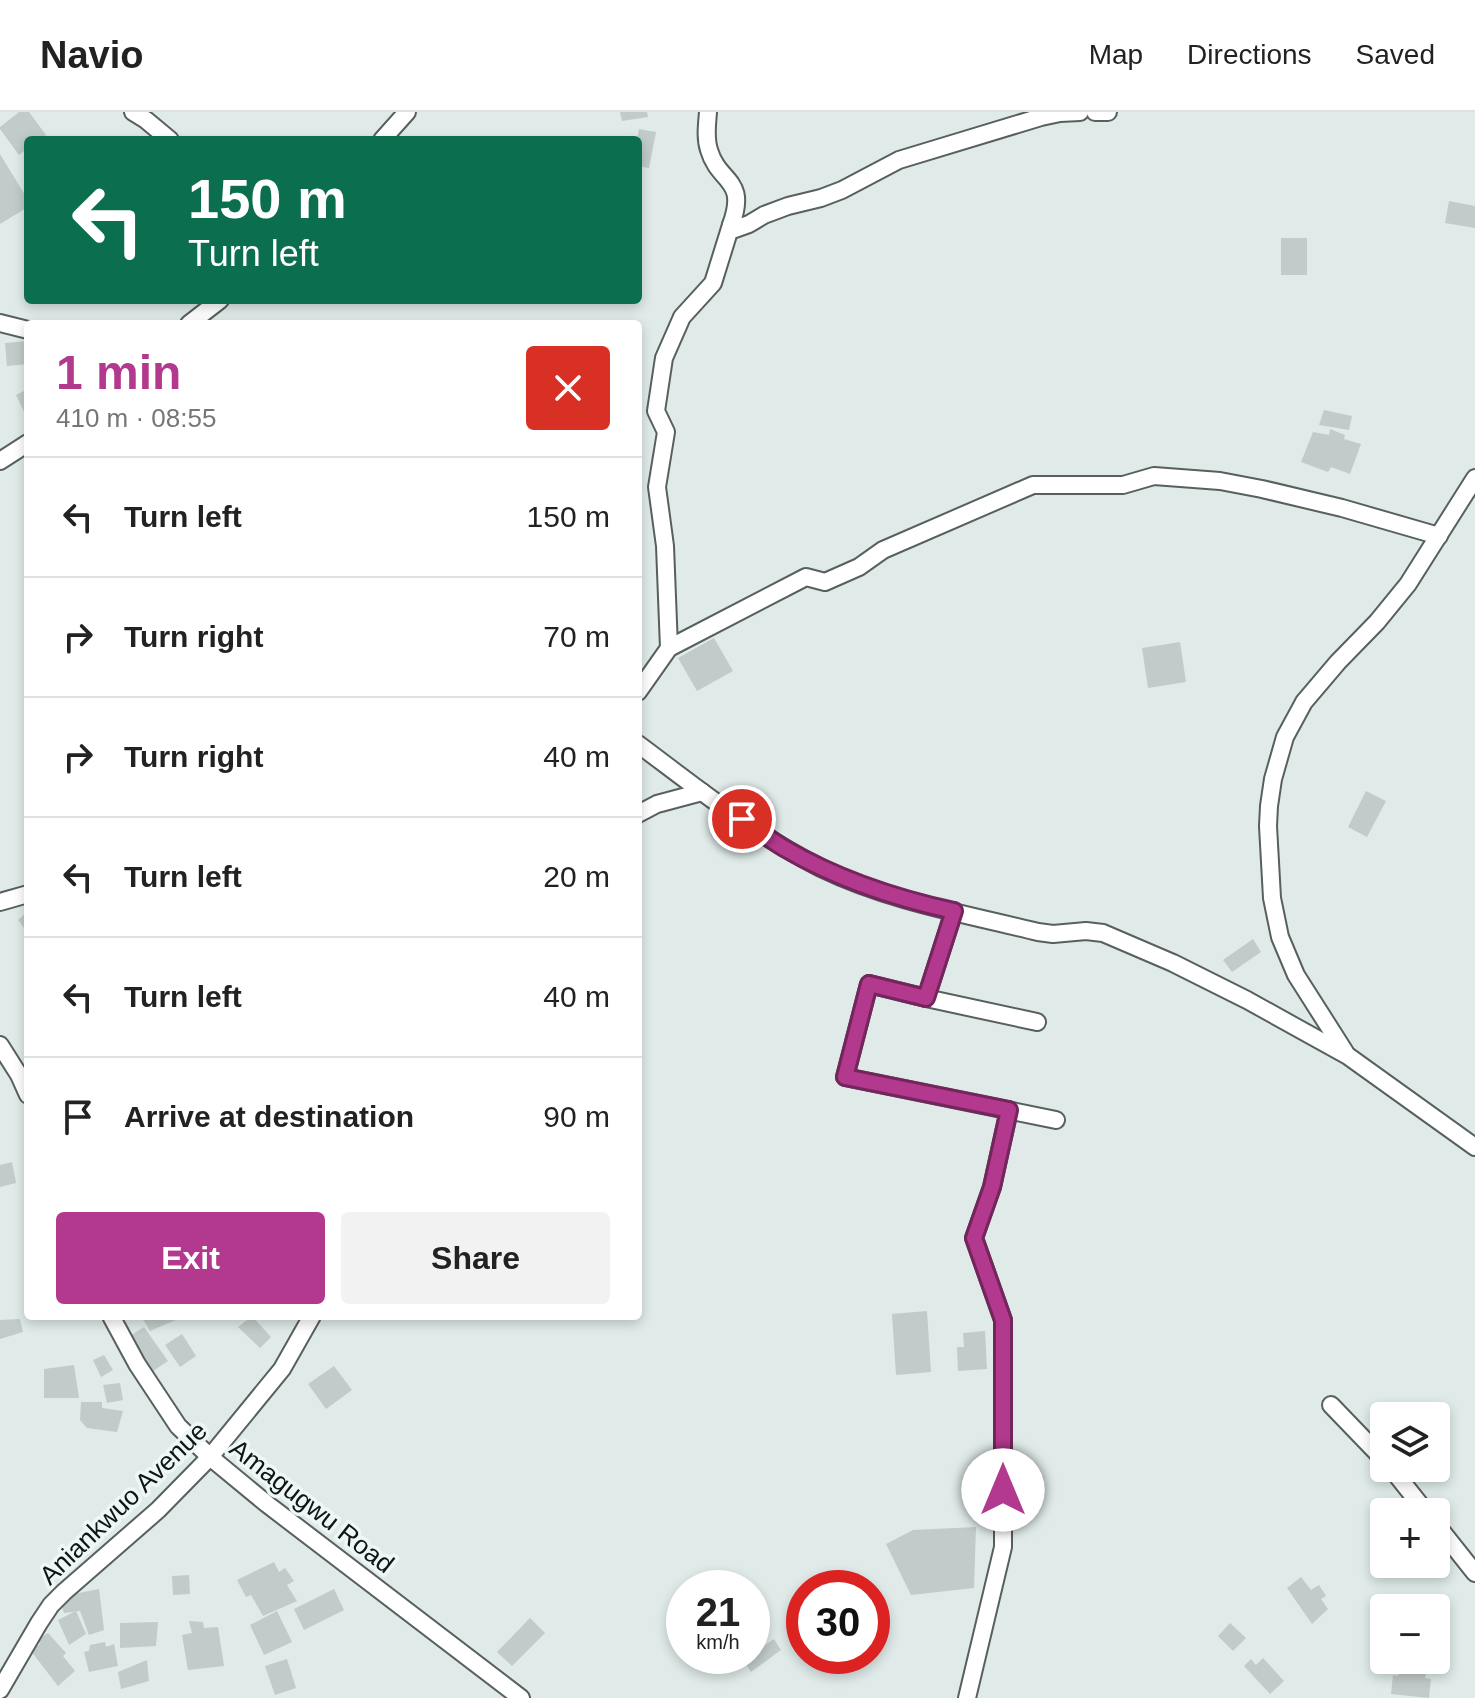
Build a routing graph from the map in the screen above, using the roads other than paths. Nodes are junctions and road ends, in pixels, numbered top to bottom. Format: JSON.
{"nodes":[{"id":1,"x":133,"y":112,"type":"edge"},
{"id":2,"x":407,"y":112,"type":"edge"},
{"id":3,"x":708,"y":112,"type":"edge"},
{"id":4,"x":1080,"y":112,"type":"edge"},
{"id":5,"x":1095,"y":112,"type":"edge"},
{"id":6,"x":1108,"y":112,"type":"edge"},
{"id":7,"x":165,"y":136,"type":"edge"},
{"id":8,"x":386,"y":136,"type":"edge"},
{"id":9,"x":731,"y":225,"type":"junction"},
{"id":10,"x":215,"y":304,"type":"edge"},
{"id":11,"x":194,"y":320,"type":"edge"},
{"id":12,"x":0,"y":323,"type":"edge"},
{"id":13,"x":24,"y":329,"type":"edge"},
{"id":14,"x":24,"y":446,"type":"edge"},
{"id":15,"x":0,"y":461,"type":"edge"},
{"id":16,"x":1475,"y":478,"type":"edge"},
{"id":17,"x":1439,"y":536,"type":"junction"},
{"id":18,"x":669,"y":648,"type":"junction"},
{"id":19,"x":642,"y":686,"type":"edge"},
{"id":20,"x":642,"y":747,"type":"edge"},
{"id":21,"x":702,"y":792,"type":"junction"},
{"id":22,"x":642,"y":812,"type":"edge"},
{"id":23,"x":24,"y":895,"type":"edge"},
{"id":24,"x":0,"y":902,"type":"edge"},
{"id":25,"x":954,"y":911,"type":"junction"},
{"id":26,"x":926,"y":998,"type":"junction"},
{"id":27,"x":1037,"y":1022,"type":"dead end"},
{"id":28,"x":0,"y":1045,"type":"edge"},
{"id":29,"x":1348,"y":1056,"type":"junction"},
{"id":30,"x":24,"y":1086,"type":"edge"},
{"id":31,"x":1009,"y":1110,"type":"junction"},
{"id":32,"x":1056,"y":1120,"type":"dead end"},
{"id":33,"x":1475,"y":1147,"type":"edge"},
{"id":34,"x":113,"y":1320,"type":"edge"},
{"id":35,"x":310,"y":1320,"type":"edge"},
{"id":36,"x":1331,"y":1405,"type":"dead end"},
{"id":37,"x":1370,"y":1445,"type":"edge"},
{"id":38,"x":210,"y":1457,"type":"junction"},
{"id":39,"x":1402,"y":1482,"type":"edge"},
{"id":40,"x":1415,"y":1498,"type":"edge"},
{"id":41,"x":1450,"y":1542,"type":"edge"},
{"id":42,"x":1475,"y":1573,"type":"edge"},
{"id":43,"x":0,"y":1690,"type":"edge"},
{"id":44,"x":521,"y":1698,"type":"edge"},
{"id":45,"x":967,"y":1698,"type":"edge"}],
"edges":[{"from":1,"to":7,"type":"street"},
{"from":2,"to":8,"type":"street"},
{"from":3,"to":9,"type":"street"},
{"from":4,"to":9,"type":"street"},
{"from":5,"to":6,"type":"street"},
{"from":9,"to":18,"type":"street"},
{"from":10,"to":11,"type":"street"},
{"from":12,"to":13,"type":"street"},
{"from":14,"to":15,"type":"street"},
{"from":16,"to":17,"type":"street"},
{"from":17,"to":18,"type":"street"},
{"from":17,"to":29,"type":"street"},
{"from":18,"to":19,"type":"street"},
{"from":20,"to":21,"type":"street"},
{"from":21,"to":22,"type":"street"},
{"from":21,"to":25,"type":"street"},
{"from":23,"to":24,"type":"street"},
{"from":25,"to":26,"type":"street"},
{"from":25,"to":29,"type":"street"},
{"from":26,"to":27,"type":"street"},
{"from":26,"to":31,"type":"street"},
{"from":28,"to":30,"type":"street"},
{"from":29,"to":33,"type":"street"},
{"from":31,"to":32,"type":"street"},
{"from":31,"to":45,"type":"street"},
{"from":34,"to":38,"type":"street","name":"Amagugwu Road"},
{"from":35,"to":38,"type":"street","name":"Aniankwuo Avenue"},
{"from":36,"to":37,"type":"street"},
{"from":38,"to":43,"type":"street","name":"Aniankwuo Avenue"},
{"from":38,"to":44,"type":"street","name":"Amagugwu Road"},
{"from":39,"to":40,"type":"street"},
{"from":41,"to":42,"type":"street"}]}
